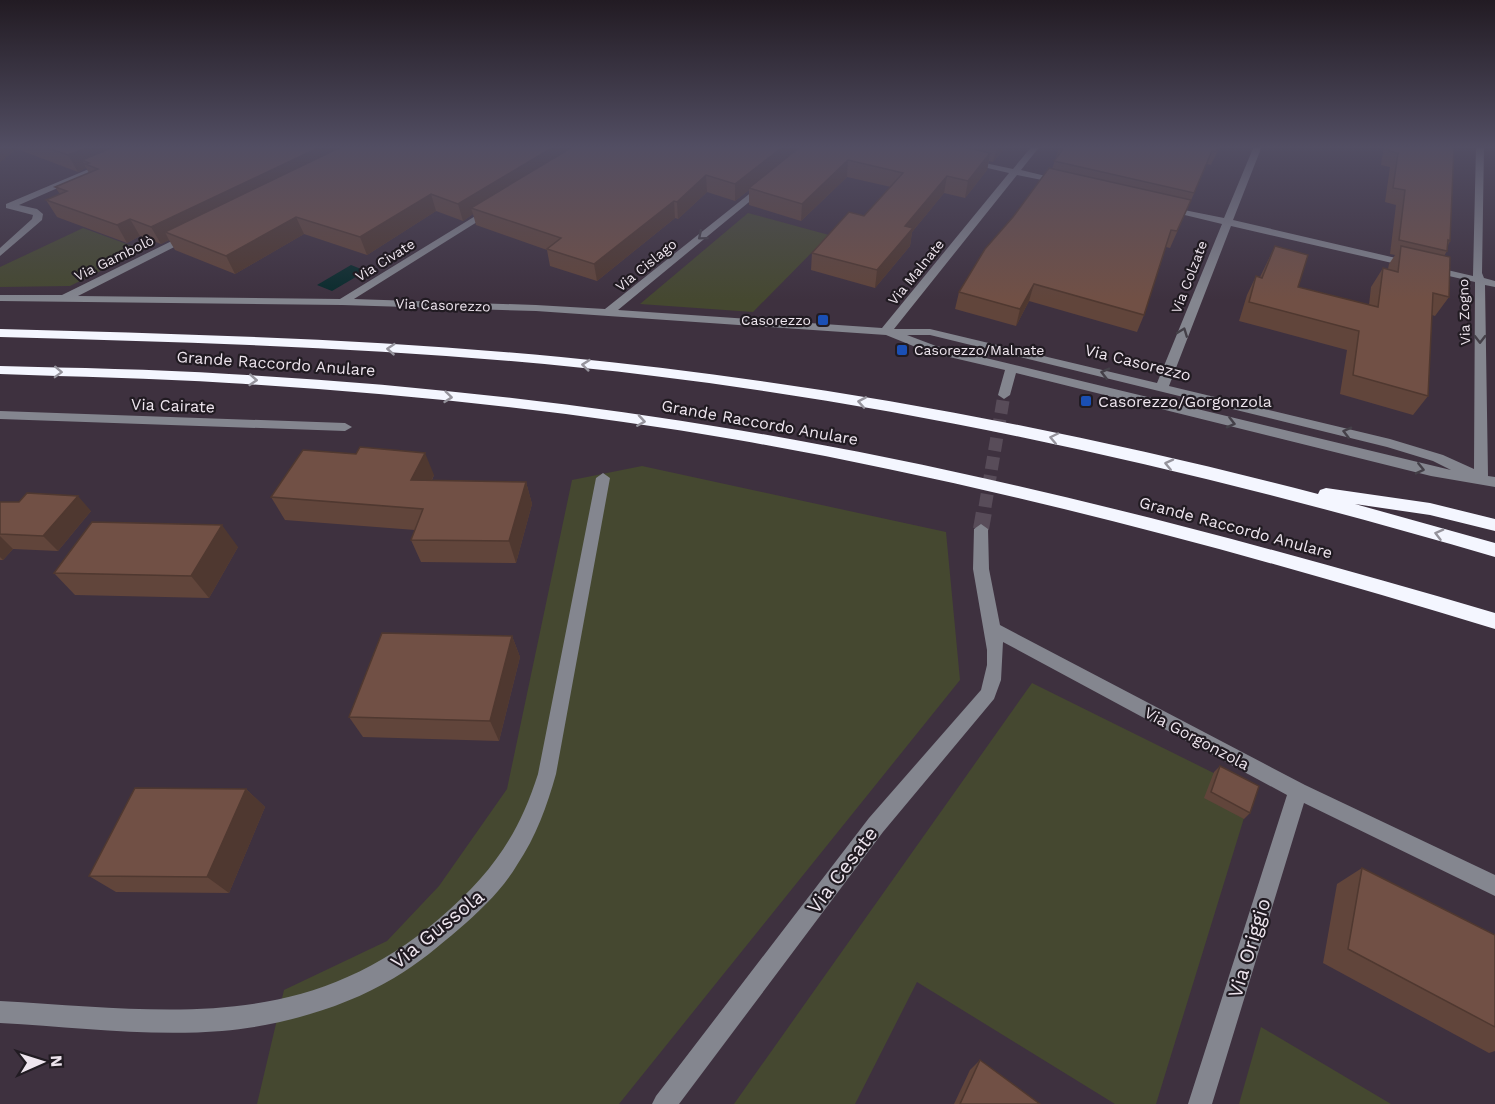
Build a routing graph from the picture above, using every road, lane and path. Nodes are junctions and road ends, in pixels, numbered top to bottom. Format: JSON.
{"nodes":[{"id":1,"x":25,"y":198,"type":"edge"},
{"id":2,"x":748,"y":198,"type":"edge"},
{"id":3,"x":994,"y":198,"type":"edge"},
{"id":4,"x":1237,"y":198,"type":"edge"},
{"id":5,"x":1479,"y":198,"type":"edge"},
{"id":6,"x":504,"y":201,"type":"edge"},
{"id":7,"x":4,"y":206,"type":"edge"},
{"id":8,"x":1160,"y":206,"type":"edge"},
{"id":9,"x":1227,"y":222,"type":"junction"},
{"id":10,"x":200,"y":231,"type":"edge"},
{"id":11,"x":0,"y":253,"type":"edge"},
{"id":12,"x":1480,"y":280,"type":"junction"},
{"id":13,"x":1495,"y":284,"type":"edge"},
{"id":14,"x":0,"y":298,"type":"edge"},
{"id":15,"x":62,"y":299,"type":"junction"},
{"id":16,"x":342,"y":302,"type":"junction"},
{"id":17,"x":609,"y":312,"type":"junction"},
{"id":18,"x":885,"y":332,"type":"junction"},
{"id":19,"x":0,"y":333,"type":"edge"},
{"id":20,"x":1011,"y":369,"type":"junction"},
{"id":21,"x":0,"y":370,"type":"edge"},
{"id":22,"x":1162,"y":387,"type":"junction"},
{"id":23,"x":1004,"y":395,"type":"tunnel mouth"},
{"id":24,"x":0,"y":415,"type":"edge"},
{"id":25,"x":345,"y":426,"type":"dead end"},
{"id":26,"x":603,"y":478,"type":"dead end"},
{"id":27,"x":1488,"y":480,"type":"edge"},
{"id":28,"x":1272,"y":488,"type":"junction"},
{"id":29,"x":1495,"y":525,"type":"edge"},
{"id":30,"x":981,"y":529,"type":"tunnel mouth"},
{"id":31,"x":1495,"y":550,"type":"edge"},
{"id":32,"x":1495,"y":621,"type":"edge"},
{"id":33,"x":993,"y":629,"type":"junction"},
{"id":34,"x":1298,"y":791,"type":"junction"},
{"id":35,"x":1495,"y":886,"type":"edge"},
{"id":36,"x":0,"y":1012,"type":"edge"},
{"id":37,"x":664,"y":1104,"type":"edge"},
{"id":38,"x":1200,"y":1104,"type":"edge"}],
"edges":[{"from":1,"to":7,"type":"street"},
{"from":2,"to":17,"type":"street","name":"Via Cislago","one_way":true},
{"from":3,"to":18,"type":"street","name":"Via Malnate"},
{"from":4,"to":9,"type":"street","name":"Via Colzate"},
{"from":5,"to":12,"type":"street","name":"Via Zogno"},
{"from":6,"to":16,"type":"street","name":"Via Civate"},
{"from":7,"to":11,"type":"street"},
{"from":8,"to":9,"type":"street"},
{"from":9,"to":12,"type":"street"},
{"from":22,"to":9,"type":"street","name":"Via Colzate","one_way":true},
{"from":10,"to":15,"type":"street","name":"Via Gambolò"},
{"from":12,"to":13,"type":"street"},
{"from":12,"to":27,"type":"street","name":"Via Zogno","one_way":true},
{"from":14,"to":15,"type":"street","name":"Via Casorezzo"},
{"from":15,"to":16,"type":"street","name":"Via Casorezzo"},
{"from":16,"to":17,"type":"street","name":"Via Casorezzo"},
{"from":17,"to":18,"type":"street","name":"Via Casorezzo"},
{"from":18,"to":20,"type":"street","name":"Via Casorezzo"},
{"from":22,"to":18,"type":"street","name":"Via Casorezzo","one_way":true},
{"from":28,"to":19,"type":"highway","name":"Grande Raccordo Anulare","one_way":true},
{"from":20,"to":23,"type":"street"},
{"from":20,"to":27,"type":"street","name":"Via Casorezzo","one_way":true},
{"from":21,"to":32,"type":"highway","name":"Grande Raccordo Anulare","one_way":true},
{"from":27,"to":22,"type":"street","name":"Via Casorezzo","one_way":true},
{"from":24,"to":25,"type":"street","name":"Via Cairate"},
{"from":26,"to":36,"type":"street","name":"Via Gussola"},
{"from":28,"to":29,"type":"highway"},
{"from":31,"to":28,"type":"highway","name":"Grande Raccordo Anulare","one_way":true},
{"from":30,"to":33,"type":"street"},
{"from":33,"to":34,"type":"street","name":"Via Gorgonzola"},
{"from":33,"to":37,"type":"street","name":"Via Cesate"},
{"from":34,"to":35,"type":"street","name":"Via Gorgonzola"},
{"from":34,"to":38,"type":"street","name":"Via Origgio"}]}
